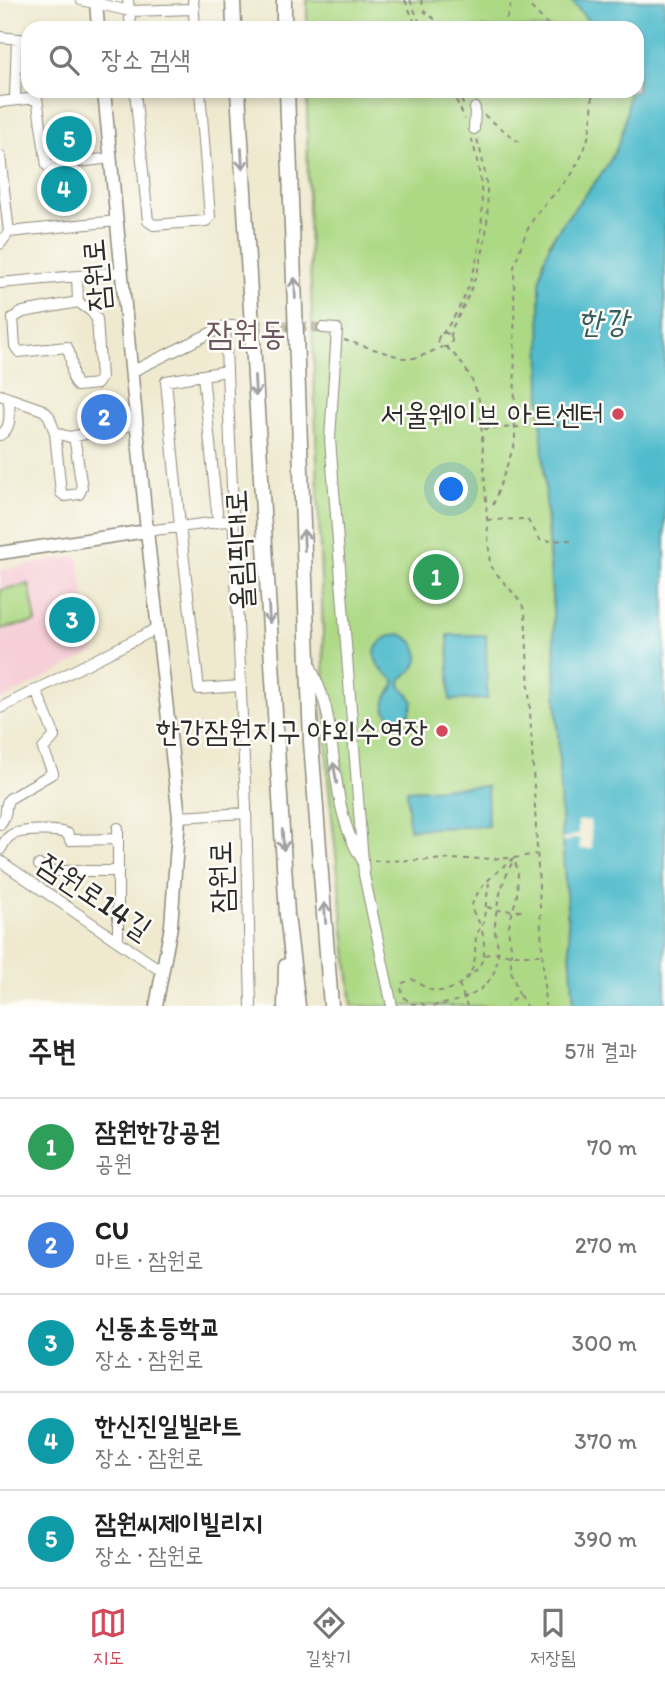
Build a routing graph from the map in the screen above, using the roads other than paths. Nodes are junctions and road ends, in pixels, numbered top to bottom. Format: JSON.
{"nodes":[{"id":1,"x":81,"y":0,"type":"edge"},
{"id":2,"x":233,"y":0,"type":"edge"},
{"id":3,"x":284,"y":0,"type":"edge"},
{"id":4,"x":96,"y":1,"type":"edge"},
{"id":5,"x":129,"y":5,"type":"edge"},
{"id":6,"x":194,"y":5,"type":"edge"},
{"id":7,"x":97,"y":21,"type":"edge"},
{"id":8,"x":234,"y":21,"type":"edge"},
{"id":9,"x":285,"y":21,"type":"edge"},
{"id":10,"x":0,"y":37,"type":"edge"},
{"id":11,"x":21,"y":39,"type":"edge"},
{"id":12,"x":21,"y":47,"type":"edge"},
{"id":13,"x":15,"y":96,"type":"junction"},
{"id":14,"x":21,"y":96,"type":"edge"},
{"id":15,"x":105,"y":98,"type":"edge"},
{"id":16,"x":136,"y":98,"type":"edge"},
{"id":17,"x":201,"y":98,"type":"edge"},
{"id":18,"x":238,"y":98,"type":"edge"},
{"id":19,"x":287,"y":98,"type":"edge"},
{"id":20,"x":0,"y":100,"type":"edge"},
{"id":21,"x":470,"y":109,"type":"road end"},
{"id":22,"x":471,"y":129,"type":"road end"},
{"id":23,"x":0,"y":156,"type":"edge"},
{"id":24,"x":111,"y":159,"type":"junction"},
{"id":25,"x":117,"y":221,"type":"junction"},
{"id":26,"x":9,"y":232,"type":"junction"},
{"id":27,"x":0,"y":244,"type":"edge"},
{"id":28,"x":122,"y":272,"type":"junction"},
{"id":29,"x":77,"y":276,"type":"junction"},
{"id":30,"x":0,"y":283,"type":"edge"},
{"id":31,"x":78,"y":302,"type":"junction"},
{"id":32,"x":237,"y":326,"type":"tunnel mouth"},
{"id":33,"x":225,"y":327,"type":"junction"},
{"id":34,"x":323,"y":328,"type":"dead end"},
{"id":35,"x":227,"y":371,"type":"junction"},
{"id":36,"x":131,"y":372,"type":"junction"},
{"id":37,"x":203,"y":374,"type":"junction"},
{"id":38,"x":5,"y":397,"type":"edge"},
{"id":39,"x":136,"y":424,"type":"junction"},
{"id":40,"x":55,"y":433,"type":"junction"},
{"id":41,"x":0,"y":435,"type":"edge"},
{"id":42,"x":74,"y":436,"type":"junction"},
{"id":43,"x":233,"y":520,"type":"junction"},
{"id":44,"x":218,"y":522,"type":"junction"},
{"id":45,"x":180,"y":526,"type":"junction"},
{"id":46,"x":147,"y":531,"type":"junction"},
{"id":47,"x":0,"y":553,"type":"edge"},
{"id":48,"x":158,"y":628,"type":"junction"},
{"id":49,"x":308,"y":659,"type":"junction"},
{"id":50,"x":241,"y":686,"type":"junction"},
{"id":51,"x":36,"y":690,"type":"junction"},
{"id":52,"x":0,"y":708,"type":"edge"},
{"id":53,"x":246,"y":813,"type":"junction"},
{"id":54,"x":179,"y":817,"type":"junction"},
{"id":55,"x":0,"y":824,"type":"edge"},
{"id":56,"x":118,"y":828,"type":"dead end"},
{"id":57,"x":118,"y":839,"type":"junction"},
{"id":58,"x":0,"y":850,"type":"edge"},
{"id":59,"x":0,"y":861,"type":"edge"},
{"id":60,"x":363,"y":861,"type":"junction"},
{"id":61,"x":39,"y":865,"type":"dead end"},
{"id":62,"x":117,"y":871,"type":"junction"},
{"id":63,"x":287,"y":915,"type":"junction"},
{"id":64,"x":118,"y":940,"type":"junction"},
{"id":65,"x":328,"y":958,"type":"junction"},
{"id":66,"x":163,"y":972,"type":"junction"},
{"id":67,"x":156,"y":1006,"type":"edge"},
{"id":68,"x":251,"y":1006,"type":"edge"},
{"id":69,"x":285,"y":1006,"type":"edge"},
{"id":70,"x":298,"y":1006,"type":"edge"},
{"id":71,"x":331,"y":1006,"type":"edge"},
{"id":72,"x":340,"y":1006,"type":"edge"},
{"id":73,"x":392,"y":1006,"type":"edge"}],
"edges":[{"from":1,"to":4,"type":"street"},
{"from":2,"to":8,"type":"highway"},
{"from":3,"to":9,"type":"highway"},
{"from":4,"to":5,"type":"street"},
{"from":4,"to":7,"type":"main road"},
{"from":5,"to":6,"type":"street"},
{"from":10,"to":11,"type":"street"},
{"from":12,"to":13,"type":"street"},
{"from":13,"to":14,"type":"street"},
{"from":13,"to":20,"type":"street"},
{"from":15,"to":24,"type":"main road","name":"잠원로"},
{"from":16,"to":17,"type":"street"},
{"from":18,"to":63,"type":"highway","name":"올림픽대로","one_way":true},
{"from":49,"to":19,"type":"highway","one_way":true},
{"from":20,"to":24,"type":"street"},
{"from":21,"to":22,"type":"street"},
{"from":23,"to":26,"type":"street"},
{"from":24,"to":25,"type":"main road","name":"잠원로"},
{"from":25,"to":26,"type":"street"},
{"from":25,"to":28,"type":"main road","name":"잠원로"},
{"from":26,"to":27,"type":"street"},
{"from":28,"to":29,"type":"street"},
{"from":28,"to":36,"type":"main road","name":"잠원로"},
{"from":29,"to":30,"type":"street"},
{"from":29,"to":31,"type":"street"},
{"from":31,"to":31,"type":"street"},
{"from":32,"to":33,"type":"street"},
{"from":33,"to":35,"type":"street"},
{"from":33,"to":36,"type":"street"},
{"from":34,"to":60,"type":"street"},
{"from":35,"to":37,"type":"street"},
{"from":35,"to":43,"type":"street"},
{"from":36,"to":39,"type":"main road","name":"잠원로"},
{"from":37,"to":44,"type":"street"},
{"from":37,"to":45,"type":"street"},
{"from":38,"to":40,"type":"street"},
{"from":38,"to":41,"type":"street"},
{"from":39,"to":42,"type":"street"},
{"from":39,"to":46,"type":"main road","name":"잠원로"},
{"from":40,"to":42,"type":"street"},
{"from":40,"to":42,"type":"street"},
{"from":43,"to":44,"type":"street"},
{"from":43,"to":50,"type":"street"},
{"from":44,"to":45,"type":"street"},
{"from":45,"to":46,"type":"street"},
{"from":45,"to":50,"type":"street"},
{"from":46,"to":47,"type":"main road"},
{"from":46,"to":48,"type":"main road","name":"잠원로"},
{"from":48,"to":51,"type":"street"},
{"from":48,"to":54,"type":"main road","name":"잠원로"},
{"from":60,"to":49,"type":"street","one_way":true},
{"from":65,"to":49,"type":"highway","one_way":true},
{"from":50,"to":53,"type":"street"},
{"from":51,"to":52,"type":"street"},
{"from":51,"to":55,"type":"street"},
{"from":53,"to":54,"type":"street","name":"잠원로"},
{"from":53,"to":68,"type":"street","name":"잠원로"},
{"from":54,"to":66,"type":"main road","name":"잠원로"},
{"from":56,"to":57,"type":"street"},
{"from":57,"to":58,"type":"street"},
{"from":57,"to":62,"type":"street"},
{"from":59,"to":64,"type":"street","name":"잠원로14길"},
{"from":60,"to":73,"type":"street"},
{"from":61,"to":62,"type":"street"},
{"from":62,"to":64,"type":"street"},
{"from":63,"to":69,"type":"highway"},
{"from":63,"to":70,"type":"highway","name":"올림픽대로"},
{"from":64,"to":66,"type":"street","name":"잠원로14길"},
{"from":65,"to":71,"type":"highway"},
{"from":65,"to":72,"type":"highway"},
{"from":66,"to":67,"type":"main road","name":"잠원로"}]}
